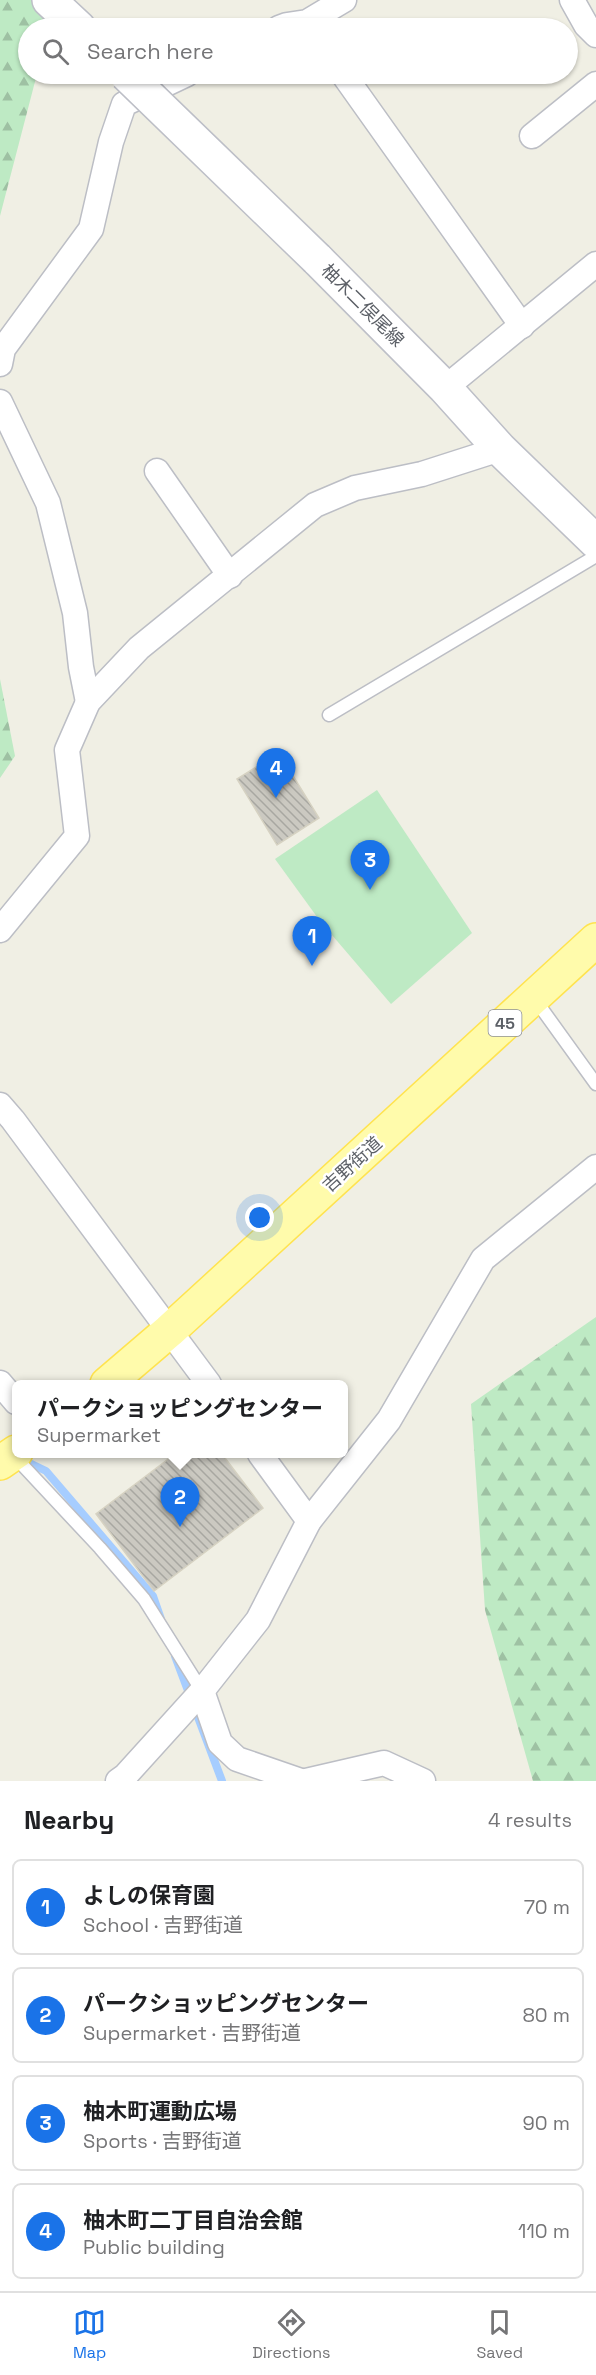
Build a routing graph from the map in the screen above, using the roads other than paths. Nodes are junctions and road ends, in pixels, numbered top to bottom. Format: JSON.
{"nodes":[{"id":1,"x":49,"y":0,"type":"edge"},
{"id":2,"x":344,"y":0,"type":"edge"},
{"id":3,"x":572,"y":0,"type":"edge"},
{"id":4,"x":68,"y":18,"type":"edge"},
{"id":5,"x":319,"y":18,"type":"edge"},
{"id":6,"x":596,"y":35,"type":"edge"},
{"id":7,"x":136,"y":84,"type":"edge"},
{"id":8,"x":166,"y":84,"type":"edge"},
{"id":9,"x":351,"y":84,"type":"edge"},
{"id":10,"x":596,"y":84,"type":"edge"},
{"id":11,"x":532,"y":136,"type":"dead end"},
{"id":12,"x":596,"y":264,"type":"edge"},
{"id":13,"x":522,"y":326,"type":"junction"},
{"id":14,"x":0,"y":364,"type":"edge"},
{"id":15,"x":445,"y":388,"type":"junction"},
{"id":16,"x":0,"y":402,"type":"edge"},
{"id":17,"x":500,"y":449,"type":"junction"},
{"id":18,"x":157,"y":471,"type":"dead end"},
{"id":19,"x":596,"y":542,"type":"edge"},
{"id":20,"x":596,"y":556,"type":"edge"},
{"id":21,"x":230,"y":576,"type":"junction"},
{"id":22,"x":88,"y":702,"type":"junction"},
{"id":23,"x":329,"y":715,"type":"dead end"},
{"id":24,"x":0,"y":930,"type":"edge"},
{"id":25,"x":596,"y":940,"type":"edge"},
{"id":26,"x":534,"y":997,"type":"junction"},
{"id":27,"x":596,"y":1084,"type":"edge"},
{"id":28,"x":0,"y":1105,"type":"edge"},
{"id":29,"x":596,"y":1167,"type":"edge"},
{"id":30,"x":169,"y":1331,"type":"junction"},
{"id":31,"x":112,"y":1380,"type":"edge"},
{"id":32,"x":206,"y":1380,"type":"edge"},
{"id":33,"x":0,"y":1383,"type":"edge"},
{"id":34,"x":12,"y":1397,"type":"edge"},
{"id":35,"x":10,"y":1457,"type":"edge"},
{"id":36,"x":263,"y":1458,"type":"edge"},
{"id":37,"x":309,"y":1521,"type":"junction"},
{"id":38,"x":202,"y":1691,"type":"junction"},
{"id":39,"x":118,"y":1781,"type":"edge"},
{"id":40,"x":301,"y":1781,"type":"edge"},
{"id":41,"x":306,"y":1781,"type":"edge"},
{"id":42,"x":423,"y":1781,"type":"edge"}],
"edges":[{"from":1,"to":4,"type":"main road"},
{"from":2,"to":5,"type":"street"},
{"from":3,"to":6,"type":"street"},
{"from":7,"to":15,"type":"main road","name":"柚木二俣尾線","bridge":true},
{"from":8,"to":14,"type":"street"},
{"from":9,"to":13,"type":"street"},
{"from":10,"to":11,"type":"street"},
{"from":12,"to":13,"type":"street"},
{"from":13,"to":15,"type":"street"},
{"from":15,"to":17,"type":"main road","name":"柚木二俣尾線"},
{"from":16,"to":22,"type":"street"},
{"from":17,"to":19,"type":"main road","name":"柚木二俣尾線"},
{"from":17,"to":21,"type":"street"},
{"from":18,"to":21,"type":"street"},
{"from":20,"to":23,"type":"lane"},
{"from":21,"to":22,"type":"street"},
{"from":22,"to":24,"type":"street"},
{"from":25,"to":26,"type":"main road","name":"吉野街道","number":"45"},
{"from":26,"to":27,"type":"lane"},
{"from":26,"to":30,"type":"main road","name":"吉野街道","number":"45"},
{"from":28,"to":30,"type":"street"},
{"from":29,"to":37,"type":"street"},
{"from":30,"to":31,"type":"main road","name":"吉野街道","number":"45"},
{"from":30,"to":32,"type":"street"},
{"from":33,"to":34,"type":"street"},
{"from":35,"to":38,"type":"lane"},
{"from":36,"to":37,"type":"street"},
{"from":37,"to":38,"type":"street"},
{"from":38,"to":39,"type":"street"},
{"from":38,"to":40,"type":"street"},
{"from":41,"to":42,"type":"street"}]}
